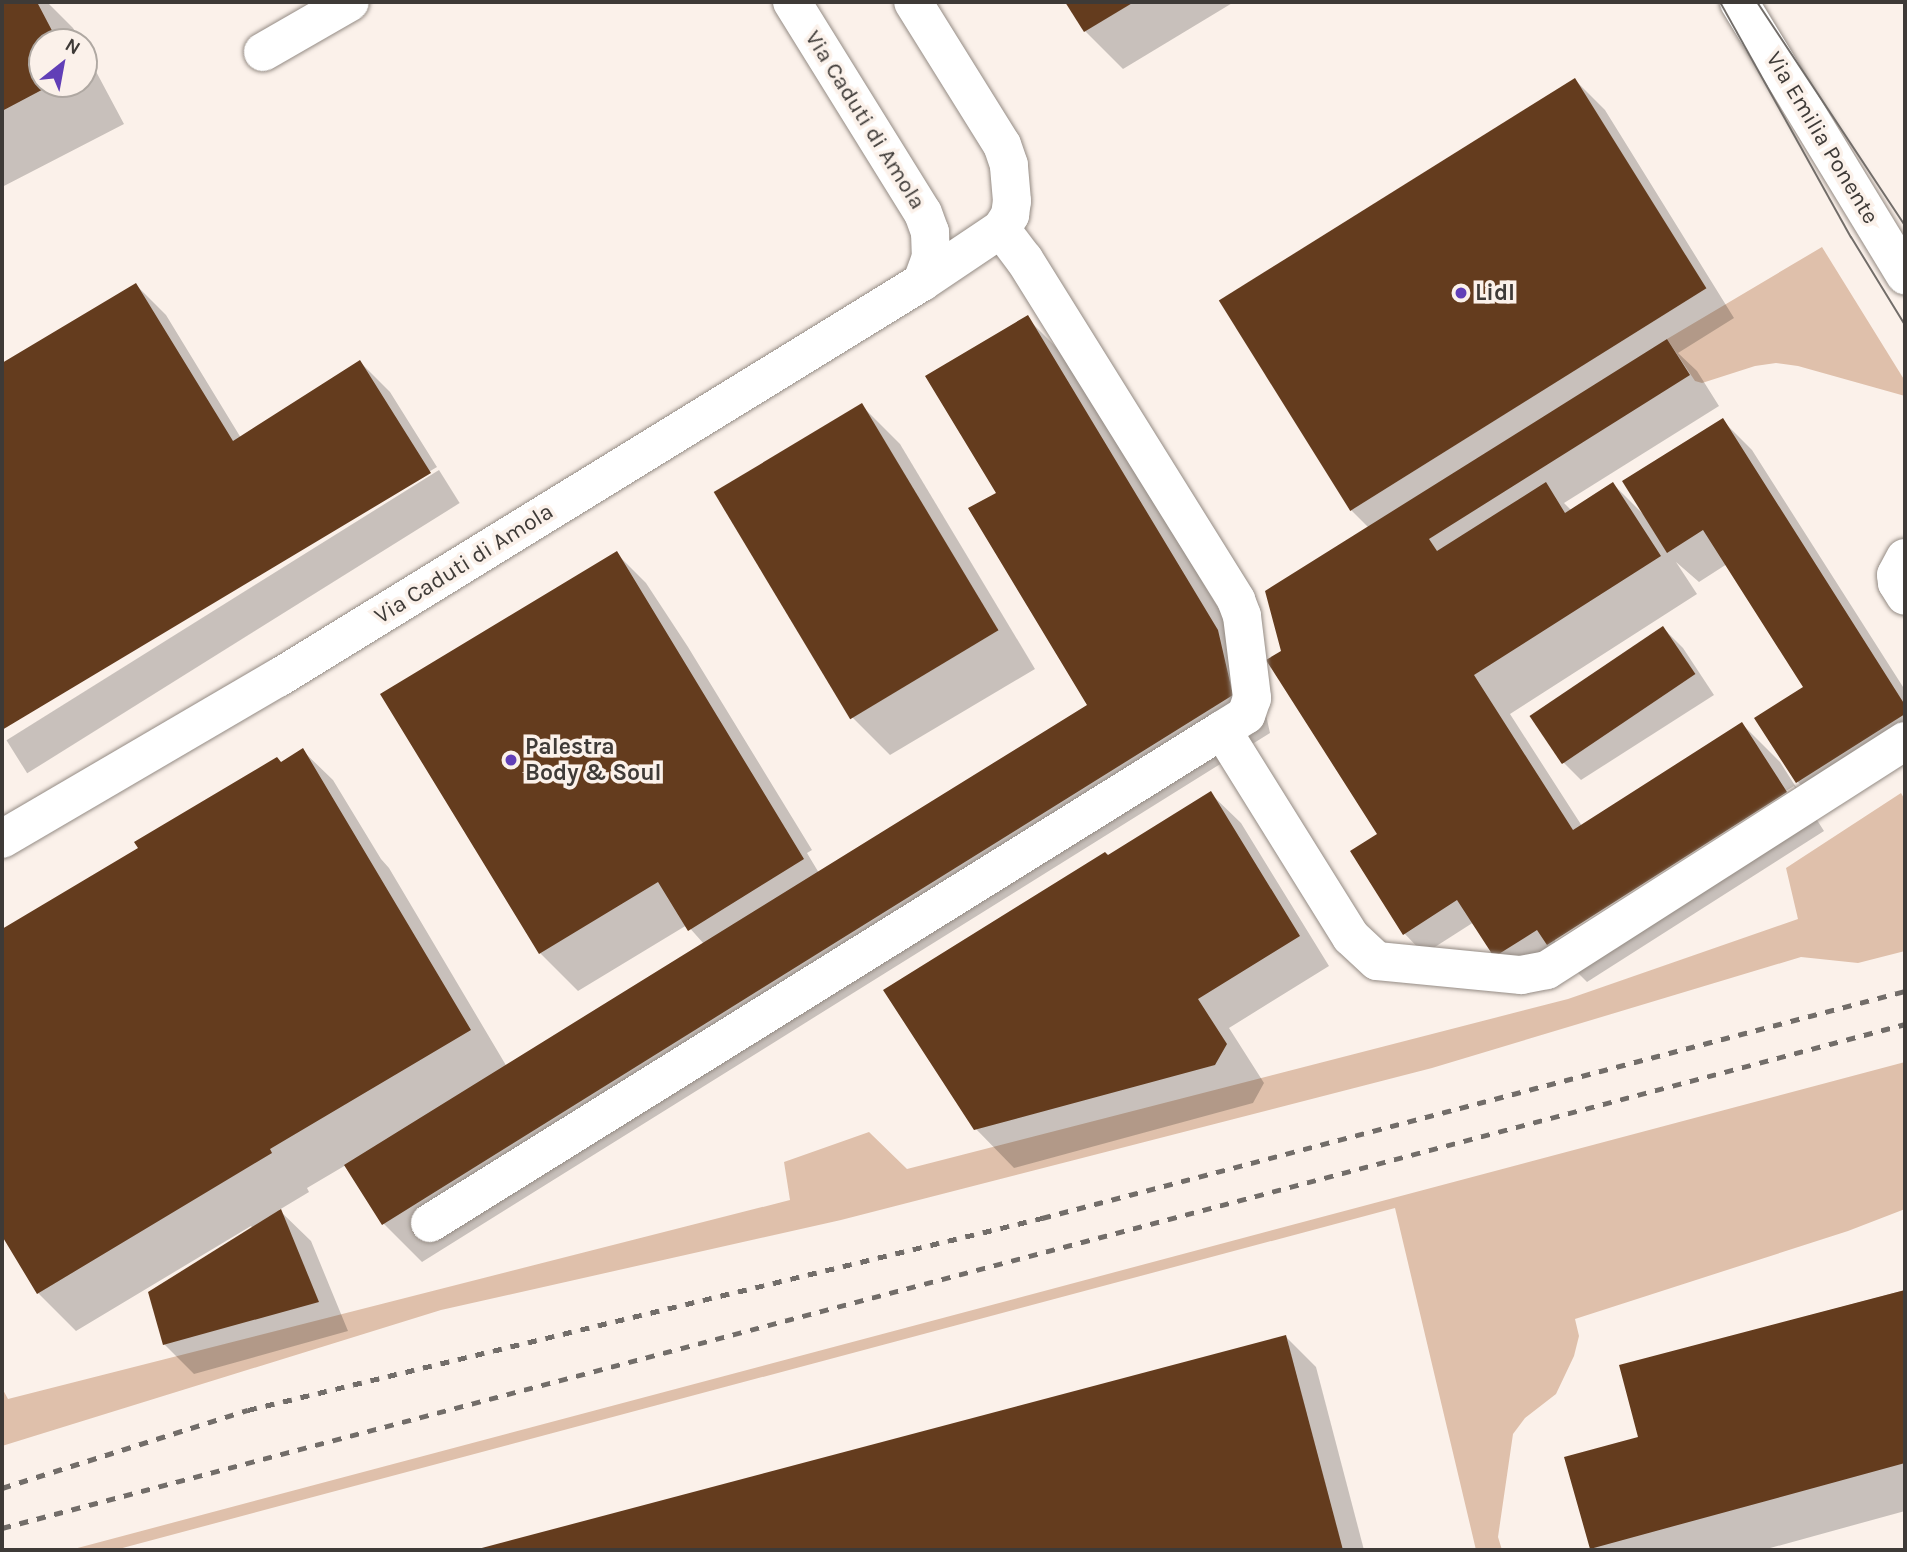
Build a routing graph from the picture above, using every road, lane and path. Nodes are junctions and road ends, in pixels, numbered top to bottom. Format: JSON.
{"nodes":[{"id":1,"x":350,"y":2,"type":"edge"},
{"id":2,"x":792,"y":2,"type":"edge"},
{"id":3,"x":914,"y":2,"type":"edge"},
{"id":4,"x":1739,"y":2,"type":"edge"},
{"id":5,"x":263,"y":52,"type":"dead end"},
{"id":6,"x":923,"y":213,"type":"junction"},
{"id":7,"x":1001,"y":229,"type":"junction"},
{"id":8,"x":1905,"y":275,"type":"edge"},
{"id":9,"x":922,"y":282,"type":"junction"},
{"id":10,"x":1905,"y":558,"type":"edge"},
{"id":11,"x":1905,"y":596,"type":"edge"},
{"id":12,"x":1222,"y":730,"type":"junction"},
{"id":13,"x":1905,"y":741,"type":"edge"},
{"id":14,"x":2,"y":839,"type":"edge"},
{"id":15,"x":430,"y":1223,"type":"dead end"}],
"edges":[{"from":1,"to":5,"type":"street"},
{"from":2,"to":6,"type":"street","name":"Via Caduti di Amola"},
{"from":3,"to":7,"type":"street"},
{"from":4,"to":8,"type":"street","name":"Via Emilia Ponente"},
{"from":6,"to":7,"type":"street"},
{"from":6,"to":9,"type":"street","name":"Via Caduti di Amola"},
{"from":7,"to":9,"type":"street","name":"Via Caduti di Amola"},
{"from":7,"to":12,"type":"street"},
{"from":9,"to":14,"type":"street","name":"Via Caduti di Amola"},
{"from":10,"to":11,"type":"street"},
{"from":12,"to":13,"type":"street"},
{"from":12,"to":15,"type":"street"}]}
